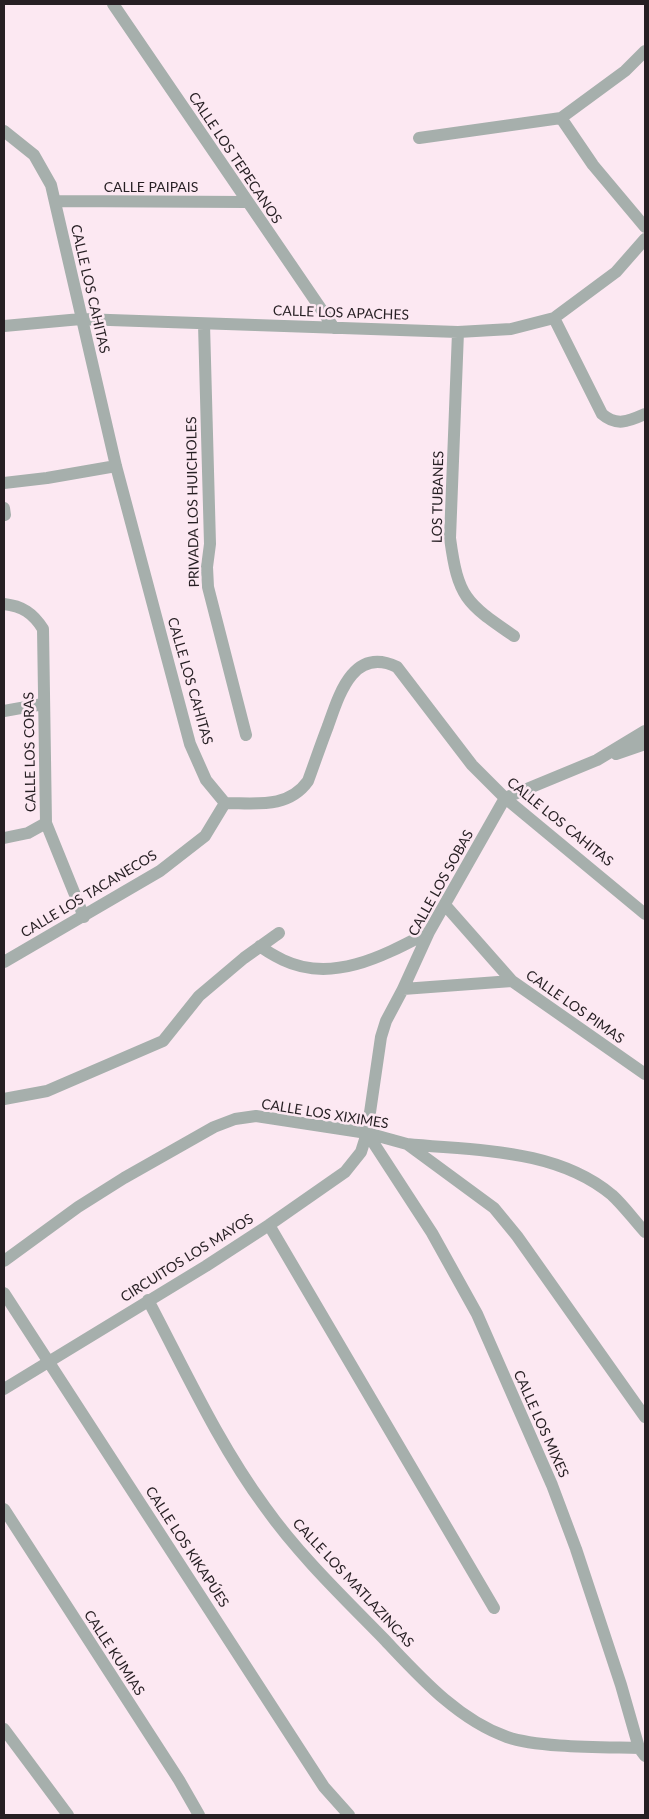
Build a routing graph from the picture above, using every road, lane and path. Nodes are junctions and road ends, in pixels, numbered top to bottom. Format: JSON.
{"nodes":[{"id":1,"x":112,"y":4,"type":"edge"},
{"id":2,"x":645,"y":51,"type":"edge"},
{"id":3,"x":561,"y":118,"type":"junction"},
{"id":4,"x":4,"y":131,"type":"edge"},
{"id":5,"x":419,"y":138,"type":"dead end"},
{"id":6,"x":55,"y":201,"type":"junction"},
{"id":7,"x":246,"y":202,"type":"junction"},
{"id":8,"x":645,"y":227,"type":"edge"},
{"id":9,"x":645,"y":240,"type":"edge"},
{"id":10,"x":554,"y":318,"type":"junction"},
{"id":11,"x":81,"y":320,"type":"junction"},
{"id":12,"x":204,"y":324,"type":"junction"},
{"id":13,"x":4,"y":326,"type":"edge"},
{"id":14,"x":334,"y":328,"type":"junction"},
{"id":15,"x":458,"y":332,"type":"junction"},
{"id":16,"x":645,"y":414,"type":"edge"},
{"id":17,"x":116,"y":466,"type":"junction"},
{"id":18,"x":4,"y":483,"type":"edge"},
{"id":19,"x":4,"y":604,"type":"edge"},
{"id":20,"x":514,"y":636,"type":"dead end"},
{"id":21,"x":43,"y":704,"type":"junction"},
{"id":22,"x":4,"y":711,"type":"edge"},
{"id":23,"x":645,"y":730,"type":"edge"},
{"id":24,"x":246,"y":735,"type":"dead end"},
{"id":25,"x":645,"y":744,"type":"edge"},
{"id":26,"x":597,"y":760,"type":"junction"},
{"id":27,"x":505,"y":798,"type":"junction"},
{"id":28,"x":225,"y":803,"type":"junction"},
{"id":29,"x":46,"y":823,"type":"junction"},
{"id":30,"x":4,"y":838,"type":"edge"},
{"id":31,"x":445,"y":905,"type":"junction"},
{"id":32,"x":645,"y":914,"type":"edge"},
{"id":33,"x":84,"y":917,"type":"junction"},
{"id":34,"x":429,"y":932,"type":"junction"},
{"id":35,"x":279,"y":933,"type":"dead end"},
{"id":36,"x":260,"y":946,"type":"junction"},
{"id":37,"x":10,"y":954,"type":"edge"},
{"id":38,"x":4,"y":962,"type":"edge"},
{"id":39,"x":512,"y":981,"type":"junction"},
{"id":40,"x":403,"y":989,"type":"junction"},
{"id":41,"x":645,"y":1074,"type":"edge"},
{"id":42,"x":4,"y":1099,"type":"edge"},
{"id":43,"x":368,"y":1133,"type":"junction"},
{"id":44,"x":407,"y":1144,"type":"junction"},
{"id":45,"x":269,"y":1225,"type":"junction"},
{"id":46,"x":645,"y":1232,"type":"edge"},
{"id":47,"x":4,"y":1261,"type":"edge"},
{"id":48,"x":4,"y":1293,"type":"edge"},
{"id":49,"x":148,"y":1300,"type":"junction"},
{"id":50,"x":48,"y":1360,"type":"junction"},
{"id":51,"x":4,"y":1388,"type":"edge"},
{"id":52,"x":645,"y":1417,"type":"edge"},
{"id":53,"x":4,"y":1509,"type":"edge"},
{"id":54,"x":494,"y":1608,"type":"dead end"},
{"id":55,"x":4,"y":1730,"type":"edge"},
{"id":56,"x":642,"y":1752,"type":"edge"},
{"id":57,"x":68,"y":1815,"type":"edge"},
{"id":58,"x":199,"y":1815,"type":"edge"},
{"id":59,"x":349,"y":1815,"type":"edge"}],
"edges":[{"from":1,"to":7,"type":"street","name":"CALLE LOS TEPECANOS"},
{"from":2,"to":3,"type":"street"},
{"from":3,"to":5,"type":"street"},
{"from":3,"to":8,"type":"street"},
{"from":4,"to":6,"type":"street","name":"CALLE LOS CAHITAS"},
{"from":6,"to":7,"type":"street","name":"CALLE PAIPAIS"},
{"from":6,"to":11,"type":"street","name":"CALLE LOS CAHITAS"},
{"from":7,"to":14,"type":"street","name":"CALLE LOS TEPECANOS"},
{"from":9,"to":10,"type":"street","name":"CALLE LOS APACHES"},
{"from":10,"to":15,"type":"street","name":"CALLE LOS APACHES"},
{"from":10,"to":16,"type":"street"},
{"from":11,"to":12,"type":"street","name":"CALLE LOS APACHES"},
{"from":11,"to":13,"type":"street","name":"CALLE LOS APACHES"},
{"from":11,"to":17,"type":"street","name":"CALLE LOS CAHITAS"},
{"from":12,"to":14,"type":"street","name":"CALLE LOS APACHES"},
{"from":12,"to":24,"type":"street","name":"PRIVADA LOS HUICHOLES"},
{"from":14,"to":15,"type":"street","name":"CALLE LOS APACHES"},
{"from":15,"to":20,"type":"street","name":"LOS TUBANES"},
{"from":17,"to":18,"type":"street"},
{"from":17,"to":28,"type":"street","name":"CALLE LOS CAHITAS"},
{"from":19,"to":21,"type":"street","name":"CALLE LOS CORAS"},
{"from":21,"to":22,"type":"street"},
{"from":21,"to":29,"type":"street","name":"CALLE LOS CORAS"},
{"from":23,"to":26,"type":"street"},
{"from":25,"to":26,"type":"street"},
{"from":26,"to":27,"type":"street"},
{"from":27,"to":28,"type":"street","name":"CALLE LOS CAHITAS"},
{"from":27,"to":31,"type":"street","name":"CALLE LOS SOBAS"},
{"from":27,"to":32,"type":"street","name":"CALLE LOS CAHITAS"},
{"from":28,"to":33,"type":"street","name":"CALLE LOS TACANECOS"},
{"from":29,"to":30,"type":"street"},
{"from":29,"to":33,"type":"street","name":"CALLE LOS CORAS"},
{"from":31,"to":34,"type":"street","name":"CALLE LOS SOBAS"},
{"from":31,"to":39,"type":"street","name":"CALLE LOS PIMAS"},
{"from":33,"to":37,"type":"street","name":"CALLE LOS TACANECOS"},
{"from":34,"to":36,"type":"street"},
{"from":34,"to":40,"type":"street","name":"CALLE LOS SOBAS"},
{"from":35,"to":36,"type":"street"},
{"from":36,"to":42,"type":"street"},
{"from":37,"to":38,"type":"street","name":"CALLE LOS TACANECOS"},
{"from":39,"to":40,"type":"street","name":"CALLE LOS PIMAS"},
{"from":39,"to":41,"type":"street","name":"CALLE LOS PIMAS"},
{"from":40,"to":43,"type":"street","name":"CALLE LOS SOBAS"},
{"from":43,"to":44,"type":"street","name":"CALLE LOS XIXIMES"},
{"from":43,"to":45,"type":"street","name":"CIRCUITOS LOS MAYOS"},
{"from":43,"to":47,"type":"street","name":"CALLE LOS XIXIMES"},
{"from":43,"to":56,"type":"street","name":"CALLE LOS MIXES"},
{"from":44,"to":46,"type":"street"},
{"from":44,"to":52,"type":"street","name":"CALLE LOS XIXIMES"},
{"from":45,"to":49,"type":"street","name":"CIRCUITOS LOS MAYOS"},
{"from":45,"to":54,"type":"street"},
{"from":48,"to":50,"type":"street","name":"CALLE LOS KIKAPÚES"},
{"from":49,"to":50,"type":"street","name":"CIRCUITOS LOS MAYOS"},
{"from":49,"to":56,"type":"street","name":"CALLE LOS MATLAZINCAS"},
{"from":50,"to":51,"type":"street","name":"CIRCUITOS LOS MAYOS"},
{"from":50,"to":59,"type":"street","name":"CALLE LOS KIKAPÚES"},
{"from":53,"to":58,"type":"street","name":"CALLE KUMIAS"},
{"from":55,"to":57,"type":"street"}]}
